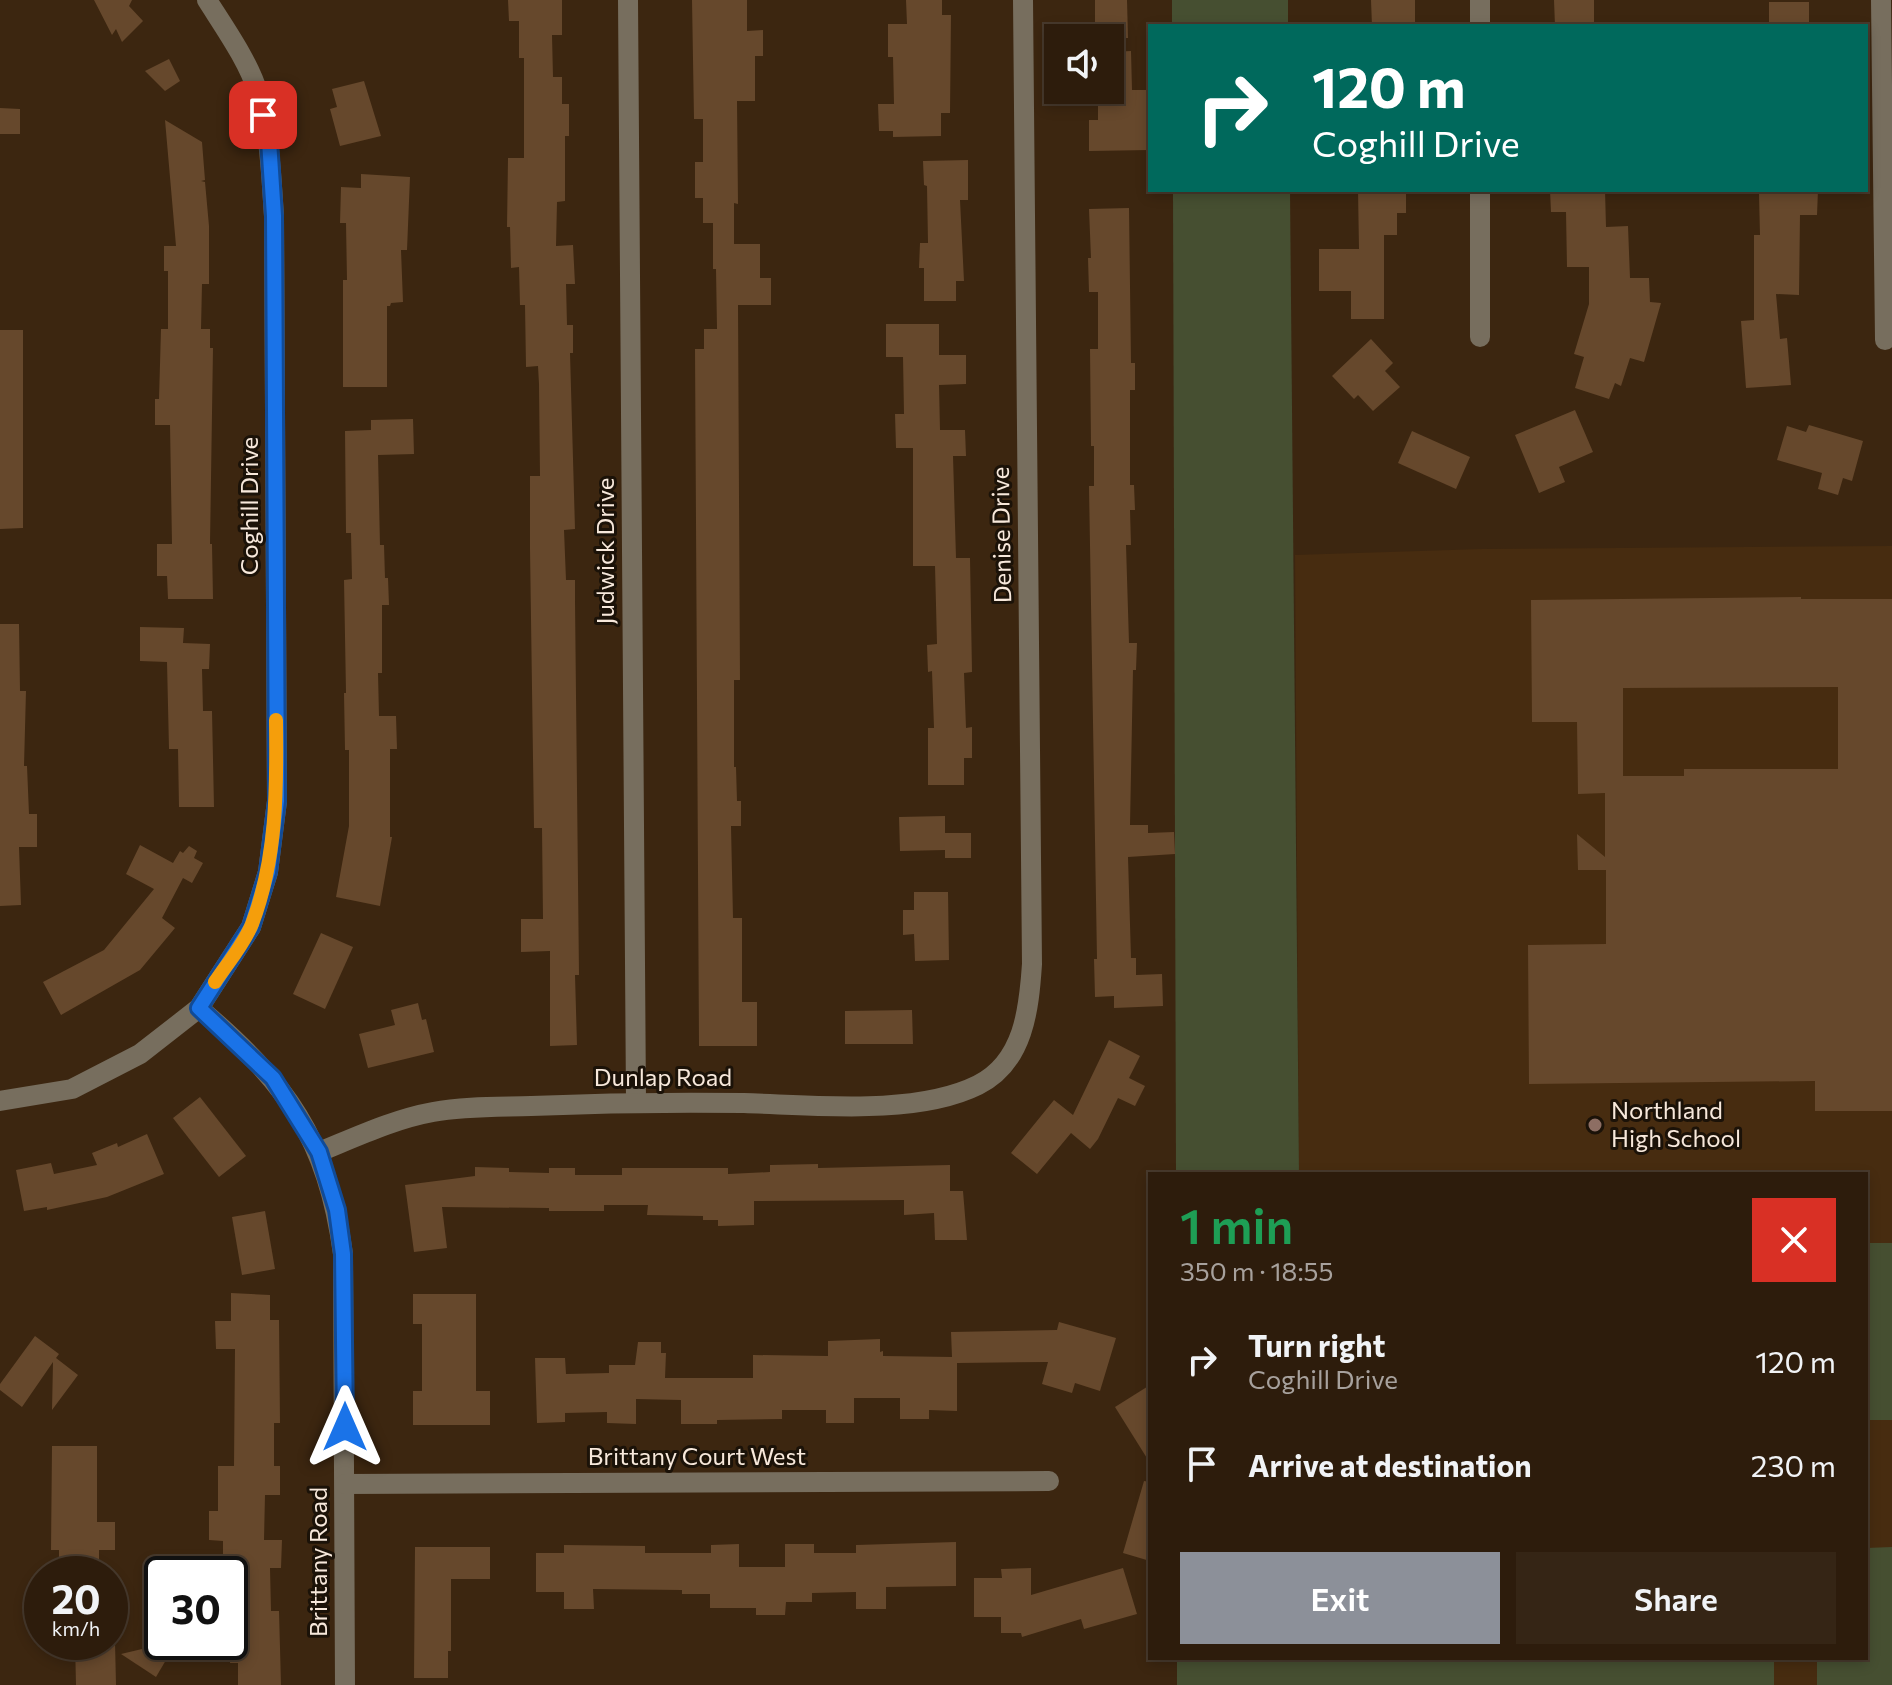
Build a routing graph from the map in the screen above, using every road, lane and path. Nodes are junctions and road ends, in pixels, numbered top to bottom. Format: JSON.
{"nodes":[{"id":1,"x":207,"y":0,"type":"edge"},
{"id":2,"x":628,"y":0,"type":"edge"},
{"id":3,"x":1023,"y":0,"type":"edge"},
{"id":4,"x":1480,"y":0,"type":"edge"},
{"id":5,"x":1881,"y":0,"type":"edge"},
{"id":6,"x":1480,"y":24,"type":"edge"},
{"id":7,"x":1480,"y":192,"type":"edge"},
{"id":8,"x":1480,"y":337,"type":"dead end"},
{"id":9,"x":1885,"y":340,"type":"dead end"},
{"id":10,"x":199,"y":1008,"type":"junction"},
{"id":11,"x":1004,"y":1064,"type":"joint"},
{"id":12,"x":0,"y":1101,"type":"edge"},
{"id":13,"x":636,"y":1101,"type":"junction"},
{"id":14,"x":319,"y":1152,"type":"junction"},
{"id":15,"x":1049,"y":1481,"type":"dead end"},
{"id":16,"x":345,"y":1484,"type":"junction"},
{"id":17,"x":345,"y":1685,"type":"edge"}],
"edges":[{"from":1,"to":10,"type":"street","name":"Coghill Drive"},
{"from":2,"to":13,"type":"street","name":"Judwick Drive"},
{"from":3,"to":11,"type":"street","name":"Denise Drive"},
{"from":4,"to":6,"type":"street"},
{"from":5,"to":9,"type":"street"},
{"from":7,"to":8,"type":"street"},
{"from":10,"to":12,"type":"street","name":"Coghill Drive"},
{"from":10,"to":14,"type":"street","name":"Brittany Road"},
{"from":11,"to":13,"type":"street","name":"Dunlap Road"},
{"from":13,"to":14,"type":"street","name":"Dunlap Road"},
{"from":14,"to":16,"type":"street","name":"Brittany Road"},
{"from":15,"to":16,"type":"street","name":"Brittany Court West"},
{"from":16,"to":17,"type":"street","name":"Brittany Road"}]}
